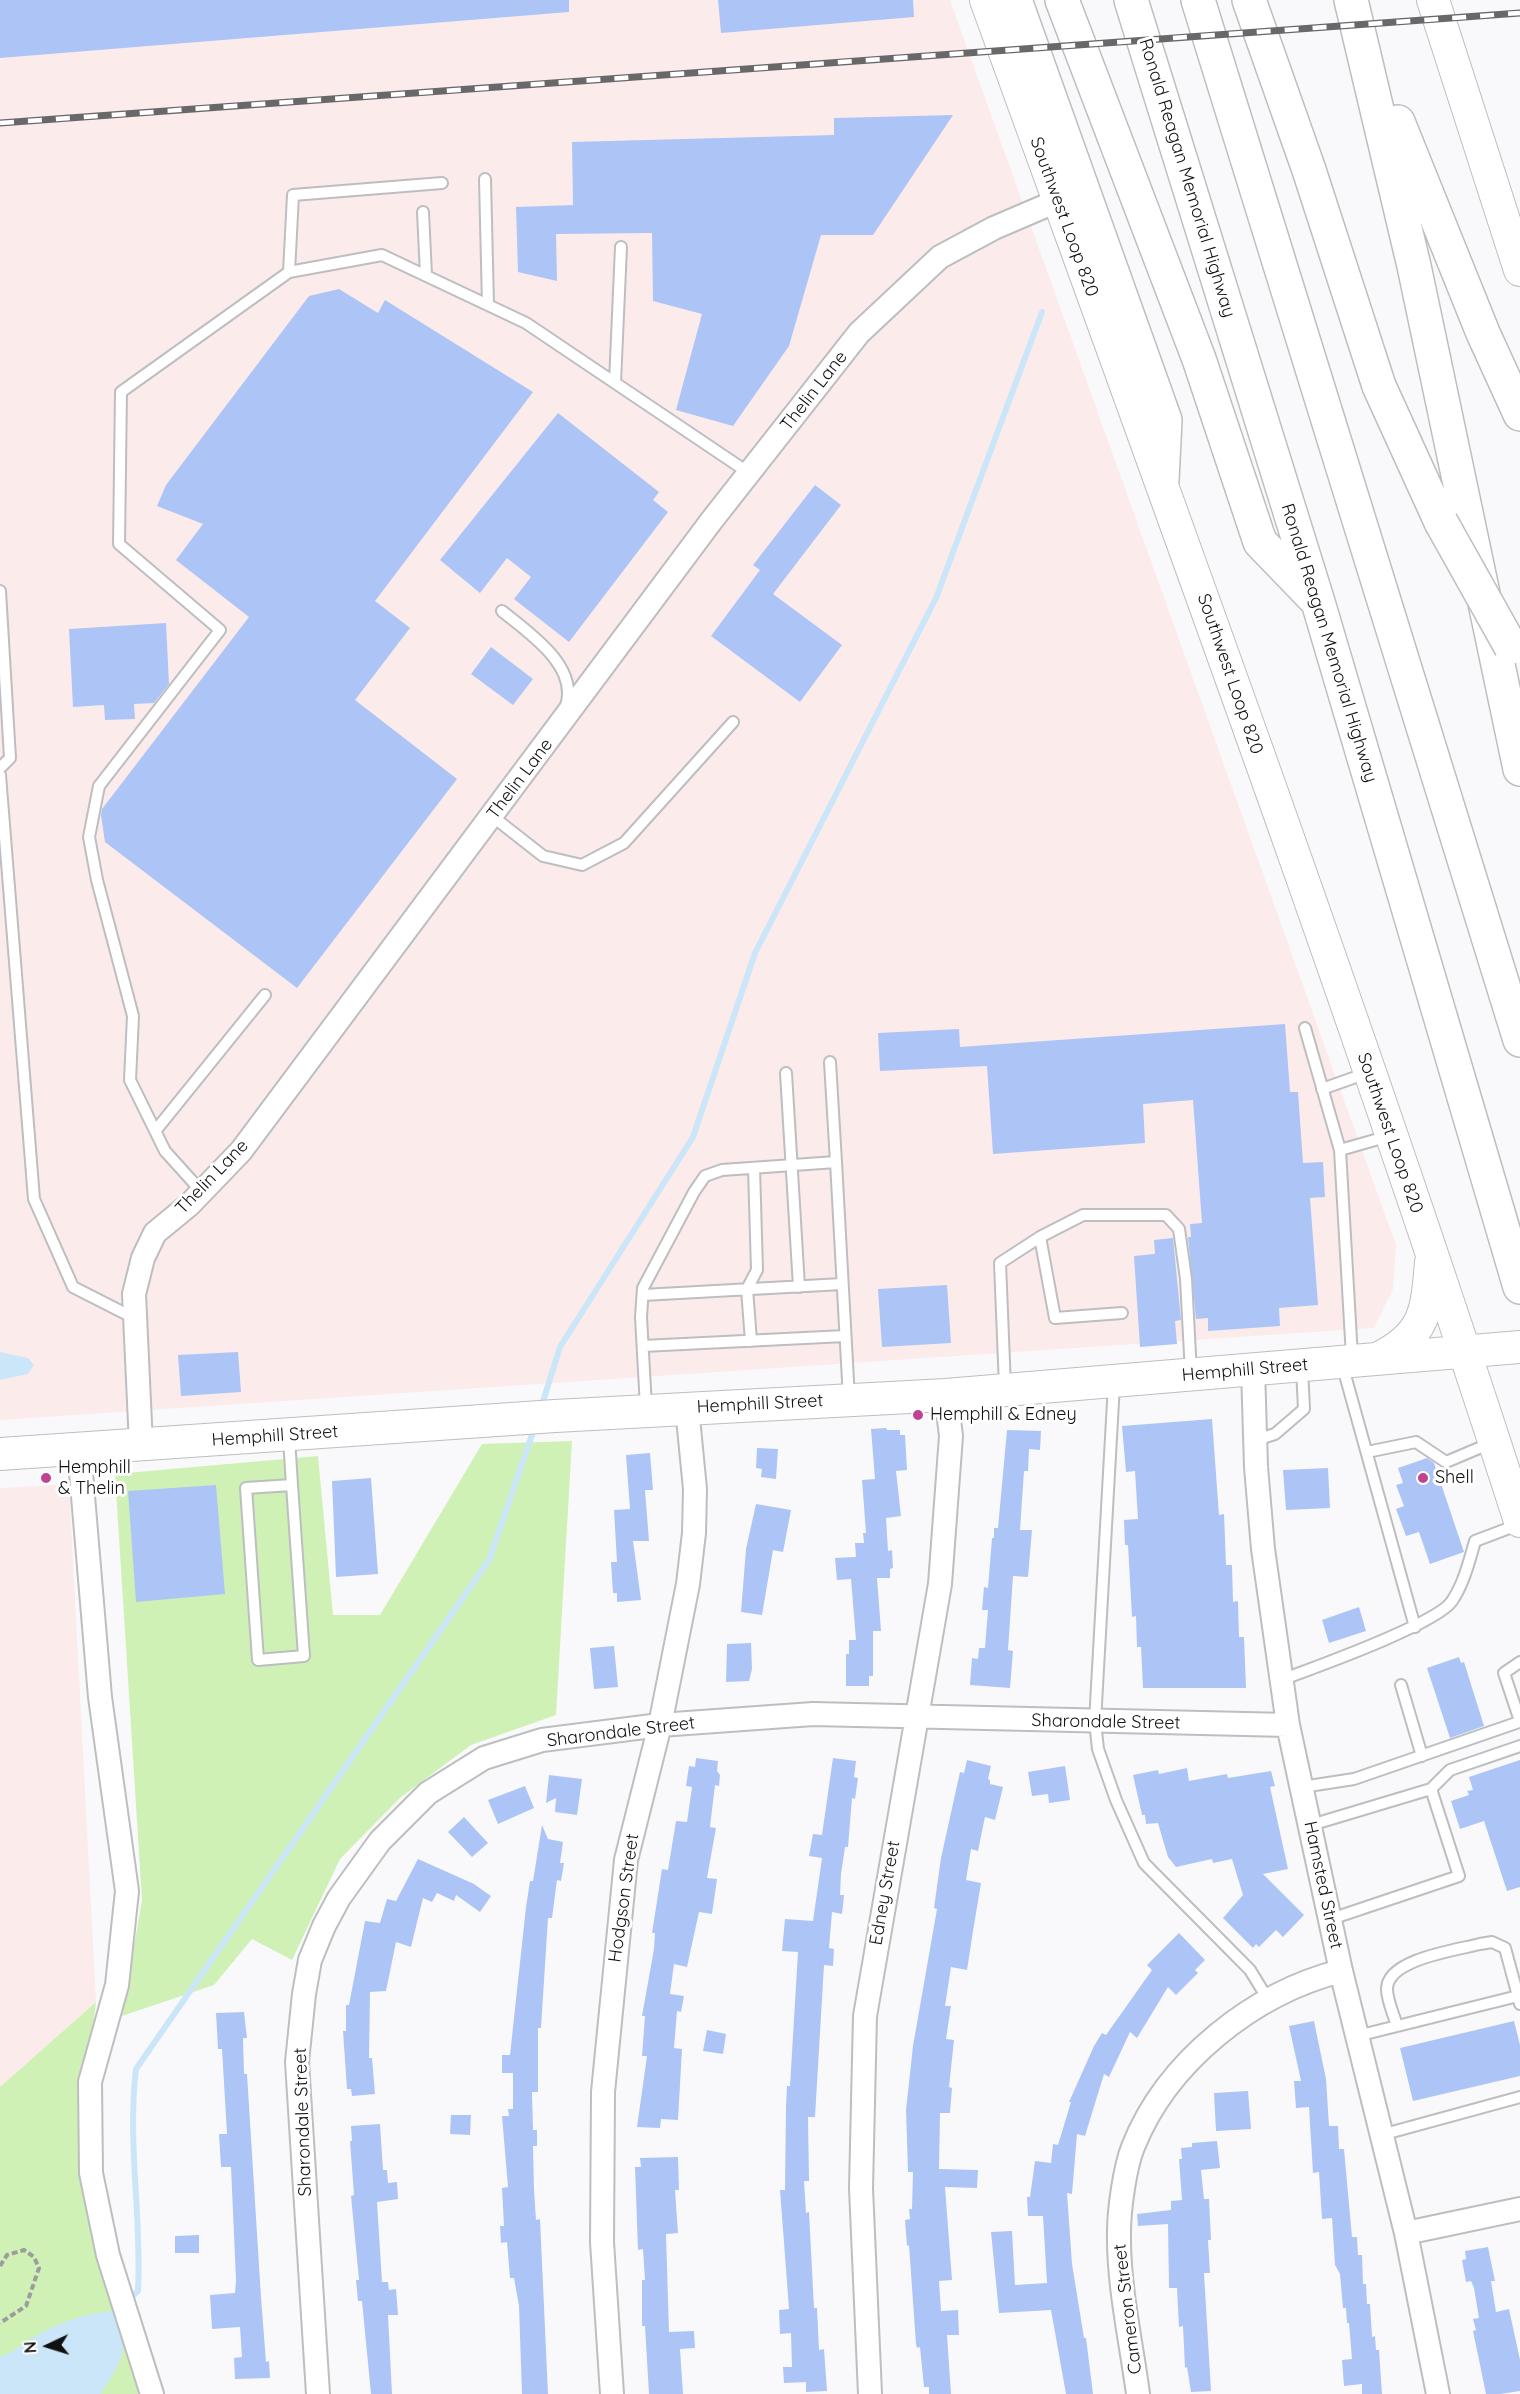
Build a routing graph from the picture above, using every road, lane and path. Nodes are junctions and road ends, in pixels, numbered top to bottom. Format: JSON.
{"nodes":[{"id":1,"x":986,"y":0,"type":"edge"},
{"id":2,"x":1015,"y":0,"type":"edge"},
{"id":3,"x":1062,"y":0,"type":"edge"},
{"id":4,"x":1131,"y":0,"type":"edge"},
{"id":5,"x":1198,"y":0,"type":"edge"},
{"id":6,"x":1249,"y":0,"type":"edge"},
{"id":7,"x":1352,"y":0,"type":"edge"},
{"id":8,"x":1433,"y":0,"type":"edge"},
{"id":9,"x":485,"y":179,"type":"dead end"},
{"id":10,"x":442,"y":183,"type":"dead end"},
{"id":11,"x":1057,"y":201,"type":"junction"},
{"id":12,"x":423,"y":212,"type":"dead end"},
{"id":13,"x":621,"y":247,"type":"dead end"},
{"id":14,"x":1520,"y":270,"type":"edge"},
{"id":15,"x":289,"y":272,"type":"junction"},
{"id":16,"x":426,"y":275,"type":"junction"},
{"id":17,"x":488,"y":305,"type":"junction"},
{"id":18,"x":615,"y":382,"type":"junction"},
{"id":19,"x":1520,"y":414,"type":"edge"},
{"id":20,"x":749,"y":473,"type":"junction"},
{"id":21,"x":1162,"y":480,"type":"junction"},
{"id":22,"x":0,"y":591,"type":"edge"},
{"id":23,"x":1318,"y":602,"type":"junction"},
{"id":24,"x":502,"y":611,"type":"dead end"},
{"id":25,"x":1515,"y":656,"type":"edge"},
{"id":26,"x":733,"y":722,"type":"dead end"},
{"id":27,"x":561,"y":724,"type":"junction"},
{"id":28,"x":0,"y":768,"type":"edge"},
{"id":29,"x":1520,"y":769,"type":"edge"},
{"id":30,"x":0,"y":775,"type":"edge"},
{"id":31,"x":492,"y":816,"type":"junction"},
{"id":32,"x":265,"y":995,"type":"dead end"},
{"id":33,"x":1305,"y":1028,"type":"dead end"},
{"id":34,"x":1520,"y":1040,"type":"edge"},
{"id":35,"x":830,"y":1062,"type":"dead end"},
{"id":36,"x":786,"y":1073,"type":"dead end"},
{"id":37,"x":1369,"y":1073,"type":"junction"},
{"id":38,"x":1322,"y":1089,"type":"junction"},
{"id":39,"x":156,"y":1130,"type":"junction"},
{"id":40,"x":1391,"y":1136,"type":"junction"},
{"id":41,"x":1340,"y":1150,"type":"junction"},
{"id":42,"x":836,"y":1162,"type":"junction"},
{"id":43,"x":790,"y":1165,"type":"junction"},
{"id":44,"x":754,"y":1168,"type":"junction"},
{"id":45,"x":202,"y":1192,"type":"junction"},
{"id":46,"x":1040,"y":1237,"type":"junction"},
{"id":47,"x":1431,"y":1252,"type":"junction"},
{"id":48,"x":842,"y":1284,"type":"junction"},
{"id":49,"x":799,"y":1287,"type":"junction"},
{"id":50,"x":1520,"y":1287,"type":"edge"},
{"id":51,"x":747,"y":1289,"type":"junction"},
{"id":52,"x":643,"y":1295,"type":"junction"},
{"id":53,"x":1122,"y":1313,"type":"dead end"},
{"id":54,"x":134,"y":1318,"type":"junction"},
{"id":55,"x":845,"y":1336,"type":"junction"},
{"id":56,"x":751,"y":1341,"type":"junction"},
{"id":57,"x":643,"y":1346,"type":"junction"},
{"id":58,"x":1510,"y":1348,"type":"edge"},
{"id":59,"x":1465,"y":1352,"type":"junction"},
{"id":60,"x":1357,"y":1360,"type":"junction"},
{"id":61,"x":1302,"y":1365,"type":"junction"},
{"id":62,"x":1253,"y":1369,"type":"junction"},
{"id":63,"x":1191,"y":1374,"type":"junction"},
{"id":64,"x":1114,"y":1381,"type":"junction"},
{"id":65,"x":1005,"y":1390,"type":"junction"},
{"id":66,"x":946,"y":1395,"type":"junction"},
{"id":67,"x":849,"y":1400,"type":"junction"},
{"id":68,"x":687,"y":1408,"type":"junction"},
{"id":69,"x":646,"y":1411,"type":"junction"},
{"id":70,"x":288,"y":1435,"type":"junction"},
{"id":71,"x":1256,"y":1440,"type":"junction"},
{"id":72,"x":1494,"y":1442,"type":"junction"},
{"id":73,"x":141,"y":1445,"type":"junction"},
{"id":74,"x":79,"y":1449,"type":"junction"},
{"id":75,"x":1367,"y":1452,"type":"junction"},
{"id":76,"x":0,"y":1454,"type":"edge"},
{"id":77,"x":292,"y":1485,"type":"junction"},
{"id":78,"x":1520,"y":1522,"type":"edge"},
{"id":79,"x":1415,"y":1627,"type":"junction"},
{"id":80,"x":1520,"y":1662,"type":"edge"},
{"id":81,"x":1281,"y":1680,"type":"junction"},
{"id":82,"x":1401,"y":1685,"type":"dead end"},
{"id":83,"x":915,"y":1719,"type":"junction"},
{"id":84,"x":1519,"y":1721,"type":"edge"},
{"id":85,"x":1095,"y":1722,"type":"junction"},
{"id":86,"x":660,"y":1725,"type":"junction"},
{"id":87,"x":1288,"y":1725,"type":"junction"},
{"id":88,"x":1520,"y":1746,"type":"edge"},
{"id":89,"x":1422,"y":1756,"type":"junction"},
{"id":90,"x":1302,"y":1787,"type":"junction"},
{"id":91,"x":1431,"y":1788,"type":"junction"},
{"id":92,"x":1311,"y":1825,"type":"junction"},
{"id":93,"x":1331,"y":1919,"type":"junction"},
{"id":94,"x":1341,"y":1971,"type":"junction"},
{"id":95,"x":1519,"y":2000,"type":"edge"},
{"id":96,"x":1269,"y":2001,"type":"junction"},
{"id":97,"x":1397,"y":2026,"type":"junction"},
{"id":98,"x":1357,"y":2036,"type":"junction"},
{"id":99,"x":1520,"y":2097,"type":"edge"},
{"id":100,"x":1381,"y":2135,"type":"junction"},
{"id":101,"x":1520,"y":2209,"type":"edge"},
{"id":102,"x":1406,"y":2233,"type":"junction"},
{"id":103,"x":0,"y":2265,"type":"edge"},
{"id":104,"x":0,"y":2323,"type":"edge"},
{"id":105,"x":150,"y":2388,"type":"edge"},
{"id":106,"x":318,"y":2394,"type":"edge"},
{"id":107,"x":612,"y":2394,"type":"edge"},
{"id":108,"x":870,"y":2394,"type":"edge"},
{"id":109,"x":1138,"y":2394,"type":"edge"},
{"id":110,"x":1438,"y":2394,"type":"edge"}],
"edges":[{"from":1,"to":11,"type":"main road","name":"Southwest Loop 820"},
{"from":2,"to":21,"type":"highway"},
{"from":3,"to":23,"type":"highway"},
{"from":4,"to":23,"type":"highway","name":"Ronald Reagan Memorial Highway"},
{"from":5,"to":34,"type":"highway"},
{"from":6,"to":25,"type":"highway","bridge":true},
{"from":7,"to":19,"type":"highway"},
{"from":7,"to":29,"type":"highway"},
{"from":8,"to":14,"type":"main road"},
{"from":9,"to":17,"type":"lane"},
{"from":10,"to":15,"type":"lane"},
{"from":11,"to":20,"type":"street","name":"Thelin Lane"},
{"from":11,"to":21,"type":"main road","name":"Southwest Loop 820"},
{"from":12,"to":16,"type":"lane"},
{"from":13,"to":18,"type":"lane"},
{"from":15,"to":16,"type":"lane"},
{"from":15,"to":39,"type":"lane"},
{"from":16,"to":17,"type":"lane"},
{"from":17,"to":18,"type":"lane"},
{"from":18,"to":20,"type":"lane"},
{"from":20,"to":27,"type":"street","name":"Thelin Lane"},
{"from":21,"to":37,"type":"main road","name":"Southwest Loop 820"},
{"from":22,"to":28,"type":"lane"},
{"from":23,"to":50,"type":"highway","name":"Ronald Reagan Memorial Highway"},
{"from":24,"to":27,"type":"lane"},
{"from":26,"to":31,"type":"lane"},
{"from":27,"to":31,"type":"street","name":"Thelin Lane"},
{"from":30,"to":54,"type":"lane"},
{"from":31,"to":45,"type":"street","name":"Thelin Lane"},
{"from":32,"to":39,"type":"lane"},
{"from":33,"to":38,"type":"lane"},
{"from":35,"to":42,"type":"lane"},
{"from":36,"to":43,"type":"lane"},
{"from":37,"to":38,"type":"lane"},
{"from":37,"to":40,"type":"main road","name":"Southwest Loop 820"},
{"from":38,"to":41,"type":"lane"},
{"from":39,"to":45,"type":"lane"},
{"from":40,"to":41,"type":"lane"},
{"from":40,"to":47,"type":"main road","name":"Southwest Loop 820"},
{"from":41,"to":60,"type":"lane"},
{"from":42,"to":43,"type":"lane"},
{"from":42,"to":48,"type":"lane"},
{"from":43,"to":44,"type":"lane"},
{"from":43,"to":49,"type":"lane"},
{"from":44,"to":51,"type":"lane"},
{"from":44,"to":52,"type":"lane"},
{"from":45,"to":54,"type":"street","name":"Thelin Lane"},
{"from":46,"to":53,"type":"lane"},
{"from":46,"to":63,"type":"lane"},
{"from":46,"to":65,"type":"lane"},
{"from":47,"to":59,"type":"main road","name":"Southwest Loop 820"},
{"from":47,"to":60,"type":"main road"},
{"from":48,"to":49,"type":"lane"},
{"from":48,"to":55,"type":"lane"},
{"from":49,"to":51,"type":"lane"},
{"from":51,"to":52,"type":"lane"},
{"from":51,"to":56,"type":"lane"},
{"from":52,"to":57,"type":"lane"},
{"from":54,"to":73,"type":"street","name":"Thelin Lane"},
{"from":55,"to":56,"type":"lane"},
{"from":55,"to":67,"type":"lane"},
{"from":56,"to":57,"type":"lane"},
{"from":57,"to":69,"type":"lane"},
{"from":58,"to":59,"type":"main road","name":"Hemphill Street"},
{"from":59,"to":60,"type":"main road","name":"Hemphill Street"},
{"from":59,"to":72,"type":"main road","name":"Southwest Loop 820"},
{"from":60,"to":61,"type":"main road","name":"Hemphill Street"},
{"from":60,"to":75,"type":"lane"},
{"from":61,"to":62,"type":"main road","name":"Hemphill Street"},
{"from":61,"to":71,"type":"lane"},
{"from":62,"to":63,"type":"main road","name":"Hemphill Street"},
{"from":62,"to":71,"type":"street","name":"Hamsted Street"},
{"from":63,"to":64,"type":"main road","name":"Hemphill Street"},
{"from":64,"to":65,"type":"main road","name":"Hemphill Street"},
{"from":64,"to":85,"type":"lane"},
{"from":65,"to":66,"type":"main road","name":"Hemphill Street"},
{"from":66,"to":67,"type":"main road","name":"Hemphill Street"},
{"from":66,"to":83,"type":"street","name":"Edney Street"},
{"from":67,"to":68,"type":"main road","name":"Hemphill Street"},
{"from":68,"to":69,"type":"main road","name":"Hemphill Street"},
{"from":68,"to":86,"type":"street","name":"Hodgson Street"},
{"from":69,"to":70,"type":"main road","name":"Hemphill Street"},
{"from":70,"to":73,"type":"main road","name":"Hemphill Street"},
{"from":70,"to":77,"type":"lane"},
{"from":71,"to":81,"type":"street","name":"Hamsted Street"},
{"from":72,"to":75,"type":"lane"},
{"from":72,"to":78,"type":"main road","name":"Southwest Loop 820"},
{"from":73,"to":74,"type":"main road","name":"Hemphill Street"},
{"from":74,"to":76,"type":"main road","name":"Hemphill Street"},
{"from":74,"to":105,"type":"street"},
{"from":75,"to":79,"type":"lane"},
{"from":77,"to":77,"type":"lane"},
{"from":78,"to":79,"type":"lane"},
{"from":79,"to":81,"type":"lane"},
{"from":80,"to":84,"type":"lane"},
{"from":81,"to":87,"type":"street","name":"Hamsted Street"},
{"from":82,"to":89,"type":"lane"},
{"from":83,"to":85,"type":"street","name":"Sharondale Street"},
{"from":83,"to":86,"type":"street","name":"Sharondale Street"},
{"from":83,"to":108,"type":"street","name":"Edney Street"},
{"from":84,"to":89,"type":"lane"},
{"from":85,"to":87,"type":"street","name":"Sharondale Street"},
{"from":85,"to":96,"type":"lane"},
{"from":86,"to":106,"type":"street","name":"Sharondale Street"},
{"from":86,"to":107,"type":"street","name":"Hodgson Street"},
{"from":87,"to":90,"type":"street","name":"Hamsted Street"},
{"from":88,"to":91,"type":"lane"},
{"from":89,"to":90,"type":"lane"},
{"from":90,"to":92,"type":"street","name":"Hamsted Street"},
{"from":91,"to":92,"type":"lane"},
{"from":91,"to":93,"type":"lane"},
{"from":92,"to":93,"type":"street","name":"Hamsted Street"},
{"from":93,"to":94,"type":"street","name":"Hamsted Street"},
{"from":94,"to":96,"type":"street","name":"Cameron Street"},
{"from":94,"to":98,"type":"street","name":"Hamsted Street"},
{"from":95,"to":97,"type":"lane"},
{"from":95,"to":97,"type":"lane"},
{"from":96,"to":109,"type":"street","name":"Cameron Street"},
{"from":97,"to":98,"type":"lane"},
{"from":98,"to":100,"type":"street","name":"Hamsted Street"},
{"from":99,"to":100,"type":"lane"},
{"from":100,"to":102,"type":"street","name":"Hamsted Street"},
{"from":101,"to":102,"type":"street"},
{"from":102,"to":110,"type":"street","name":"Hamsted Street"},
{"from":103,"to":104,"type":"path"}]}
